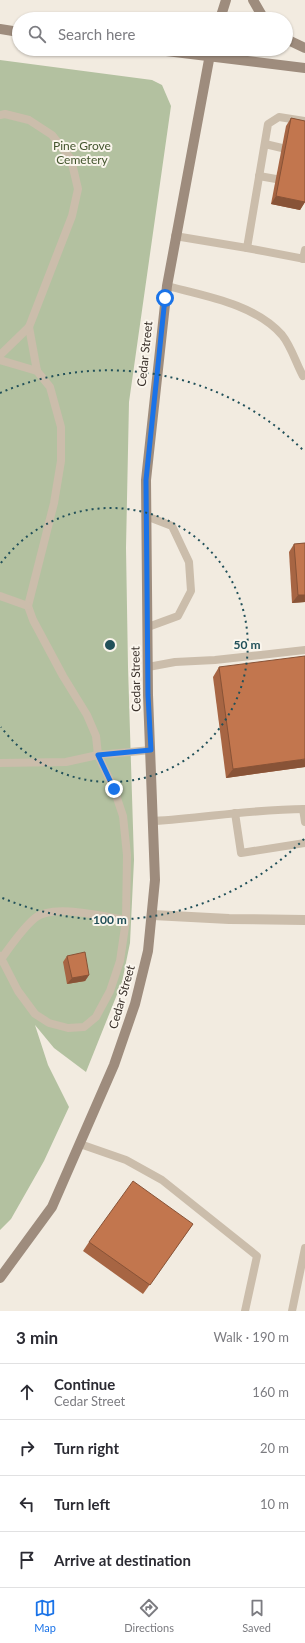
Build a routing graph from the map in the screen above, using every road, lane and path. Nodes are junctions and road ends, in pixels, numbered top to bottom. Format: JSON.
{"nodes":[{"id":1,"x":226,"y":0,"type":"edge"},
{"id":2,"x":253,"y":0,"type":"edge"},
{"id":3,"x":222,"y":12,"type":"edge"},
{"id":4,"x":260,"y":12,"type":"edge"},
{"id":5,"x":0,"y":29,"type":"edge"},
{"id":6,"x":12,"y":31,"type":"edge"},
{"id":7,"x":293,"y":42,"type":"edge"},
{"id":8,"x":305,"y":48,"type":"edge"},
{"id":9,"x":209,"y":56,"type":"edge"},
{"id":10,"x":229,"y":56,"type":"edge"},
{"id":11,"x":305,"y":68,"type":"edge"},
{"id":12,"x":0,"y":115,"type":"edge"},
{"id":13,"x":305,"y":121,"type":"edge"},
{"id":14,"x":265,"y":144,"type":"junction"},
{"id":15,"x":282,"y":148,"type":"dead end"},
{"id":16,"x":259,"y":176,"type":"junction"},
{"id":17,"x":276,"y":179,"type":"dead end"},
{"id":18,"x":175,"y":236,"type":"junction"},
{"id":19,"x":247,"y":248,"type":"junction"},
{"id":20,"x":305,"y":250,"type":"edge"},
{"id":21,"x":304,"y":259,"type":"edge"},
{"id":22,"x":167,"y":286,"type":"junction"},
{"id":23,"x":29,"y":327,"type":"junction"},
{"id":24,"x":0,"y":355,"type":"edge"},
{"id":25,"x":0,"y":360,"type":"edge"},
{"id":26,"x":37,"y":371,"type":"junction"},
{"id":27,"x":303,"y":376,"type":"dead end"},
{"id":28,"x":146,"y":516,"type":"junction"},
{"id":29,"x":0,"y":596,"type":"edge"},
{"id":30,"x":28,"y":606,"type":"junction"},
{"id":31,"x":148,"y":627,"type":"junction"},
{"id":32,"x":305,"y":650,"type":"edge"},
{"id":33,"x":148,"y":667,"type":"junction"},
{"id":34,"x":151,"y":750,"type":"junction"},
{"id":35,"x":98,"y":755,"type":"junction"},
{"id":36,"x":0,"y":763,"type":"edge"},
{"id":37,"x":304,"y":809,"type":"edge"},
{"id":38,"x":235,"y":813,"type":"junction"},
{"id":39,"x":154,"y":821,"type":"junction"},
{"id":40,"x":305,"y":822,"type":"edge"},
{"id":41,"x":305,"y":843,"type":"edge"},
{"id":42,"x":153,"y":915,"type":"junction"},
{"id":43,"x":126,"y":920,"type":"junction"},
{"id":44,"x":305,"y":920,"type":"edge"},
{"id":45,"x":1,"y":957,"type":"edge"},
{"id":46,"x":80,"y":1144,"type":"junction"},
{"id":47,"x":305,"y":1248,"type":"edge"},
{"id":48,"x":0,"y":1278,"type":"edge"},
{"id":49,"x":245,"y":1311,"type":"edge"},
{"id":50,"x":292,"y":1311,"type":"edge"}],
"edges":[{"from":1,"to":3,"type":"main road"},
{"from":2,"to":4,"type":"main road"},
{"from":5,"to":6,"type":"main road"},
{"from":7,"to":8,"type":"main road"},
{"from":9,"to":18,"type":"main road","name":"Cedar Street"},
{"from":10,"to":11,"type":"main road"},
{"from":12,"to":23,"type":"lane"},
{"from":13,"to":14,"type":"lane"},
{"from":14,"to":15,"type":"lane"},
{"from":14,"to":16,"type":"lane"},
{"from":16,"to":17,"type":"lane"},
{"from":16,"to":19,"type":"lane"},
{"from":18,"to":19,"type":"lane"},
{"from":18,"to":22,"type":"main road","name":"Cedar Street"},
{"from":19,"to":21,"type":"lane"},
{"from":20,"to":21,"type":"lane"},
{"from":22,"to":27,"type":"lane"},
{"from":22,"to":28,"type":"main road","name":"Cedar Street"},
{"from":23,"to":24,"type":"lane"},
{"from":23,"to":26,"type":"lane"},
{"from":25,"to":26,"type":"lane"},
{"from":26,"to":30,"type":"lane"},
{"from":28,"to":31,"type":"main road","name":"Cedar Street"},
{"from":28,"to":31,"type":"lane"},
{"from":29,"to":30,"type":"lane"},
{"from":30,"to":35,"type":"lane"},
{"from":31,"to":33,"type":"main road","name":"Cedar Street"},
{"from":32,"to":33,"type":"lane"},
{"from":33,"to":34,"type":"main road","name":"Cedar Street"},
{"from":34,"to":35,"type":"lane"},
{"from":34,"to":39,"type":"main road","name":"Cedar Street"},
{"from":35,"to":36,"type":"lane"},
{"from":35,"to":43,"type":"lane"},
{"from":37,"to":38,"type":"lane"},
{"from":37,"to":40,"type":"lane"},
{"from":38,"to":39,"type":"lane"},
{"from":38,"to":41,"type":"lane"},
{"from":39,"to":42,"type":"main road","name":"Cedar Street"},
{"from":42,"to":44,"type":"street"},
{"from":42,"to":46,"type":"main road","name":"Cedar Street"},
{"from":43,"to":45,"type":"lane"},
{"from":43,"to":45,"type":"lane"},
{"from":46,"to":48,"type":"main road","name":"Cedar Street"},
{"from":46,"to":49,"type":"lane"},
{"from":47,"to":50,"type":"lane"}]}
